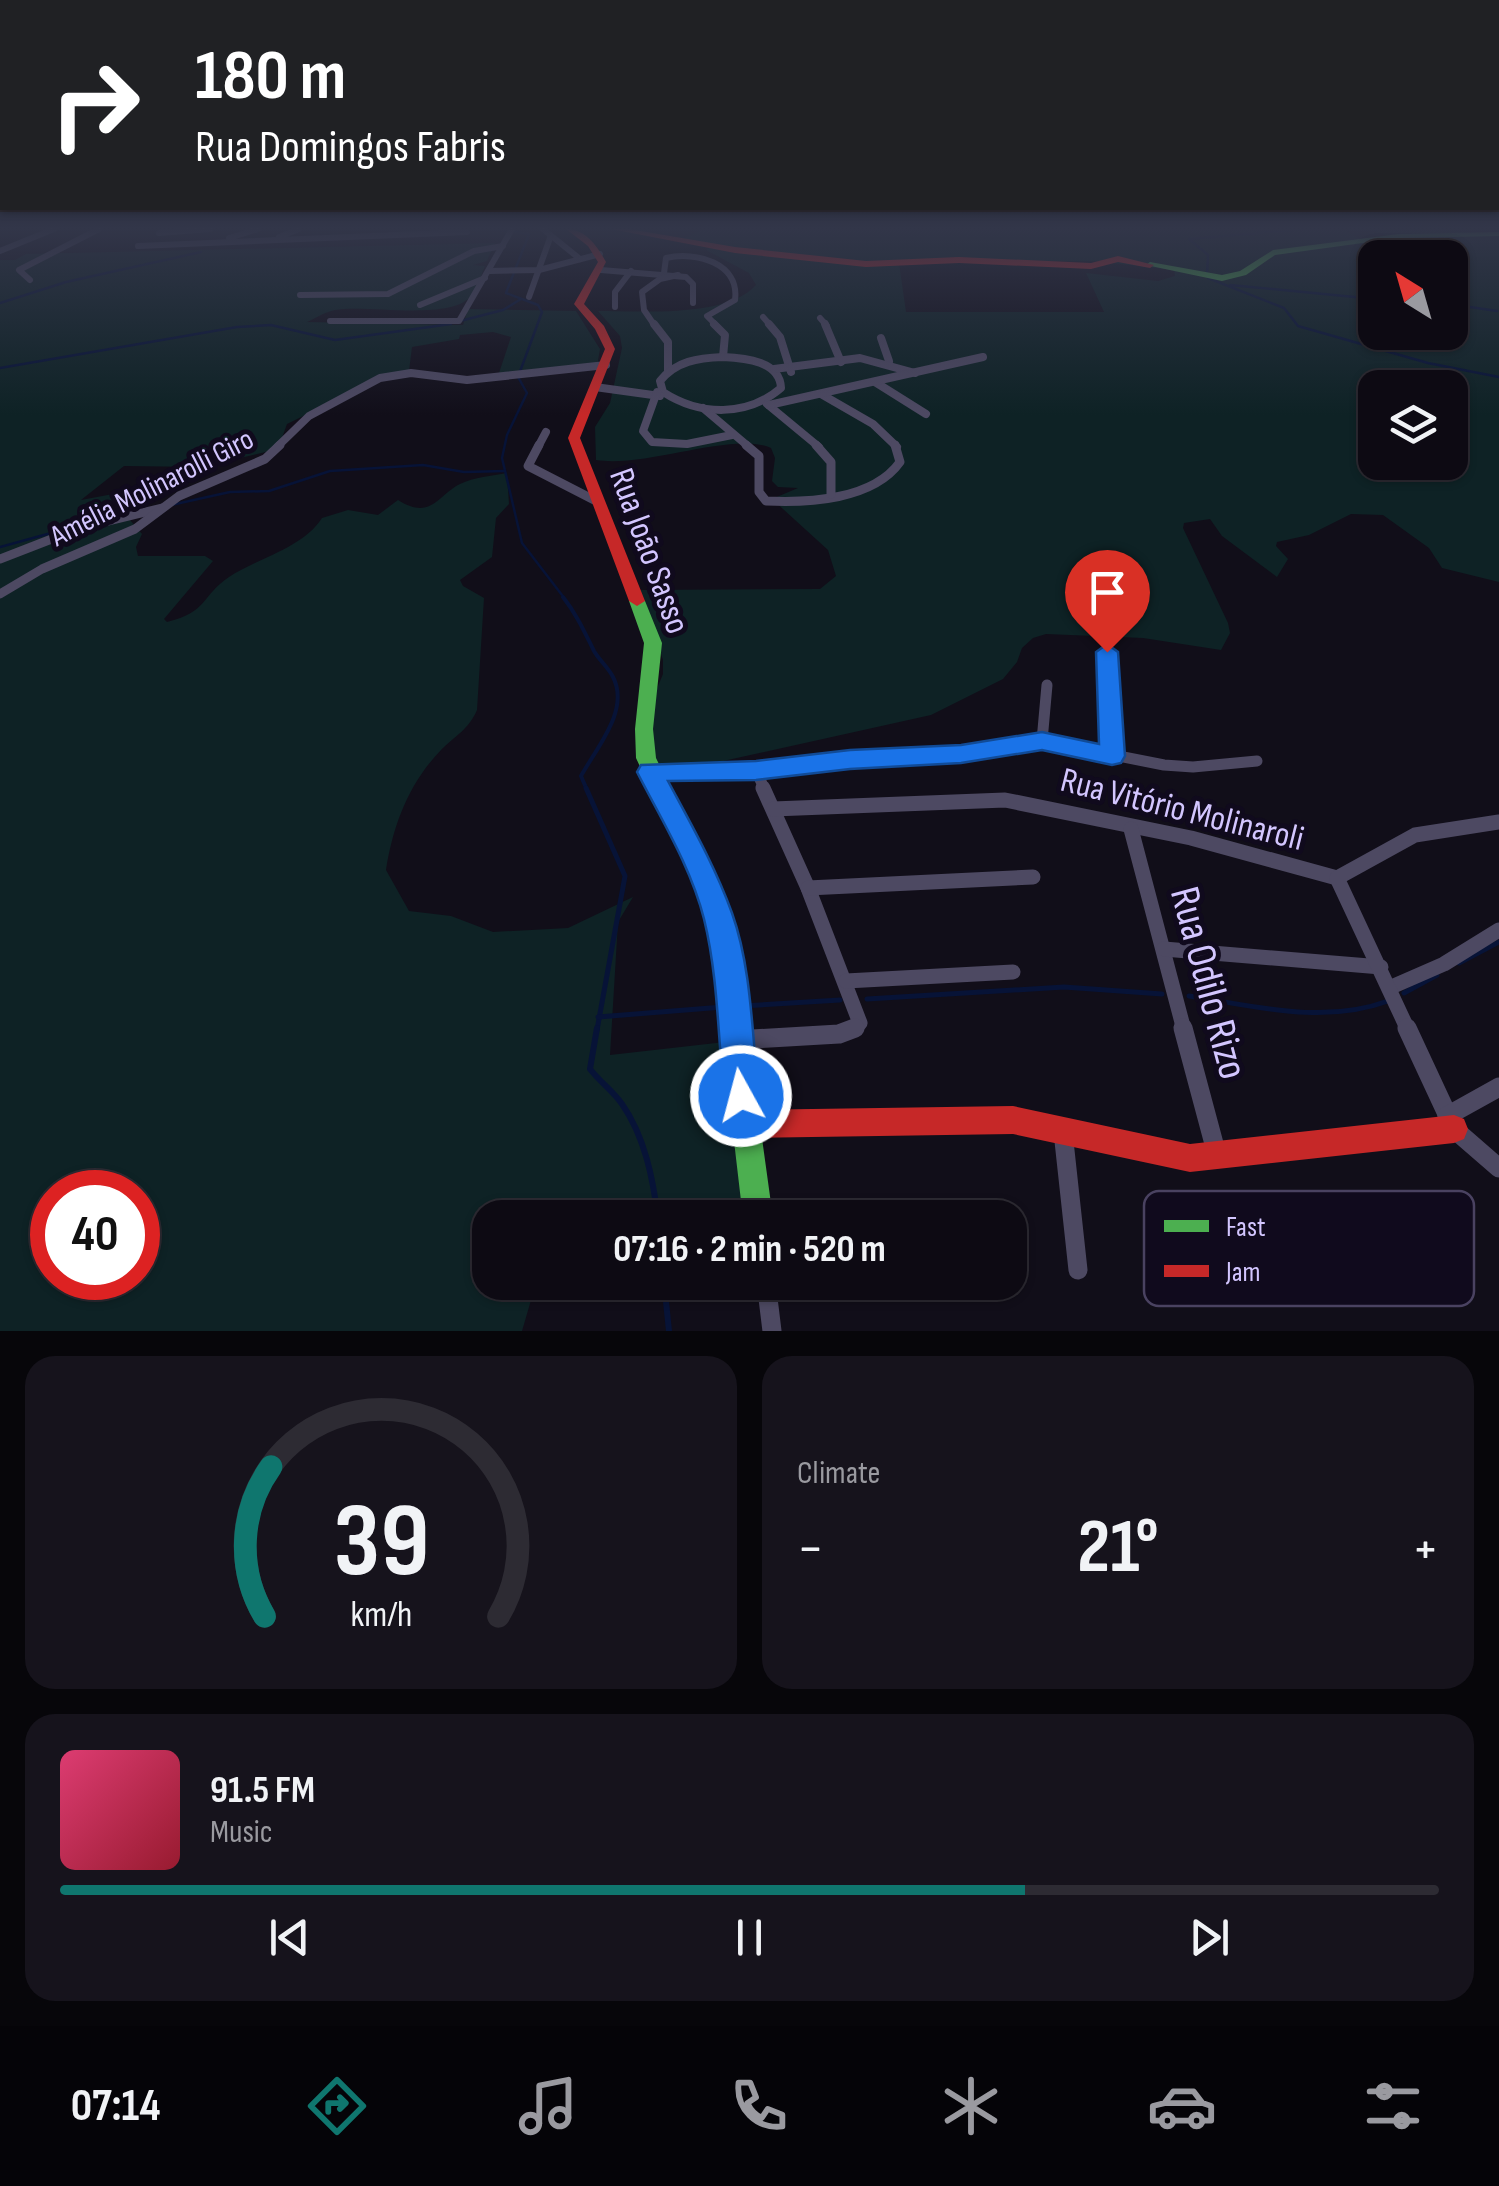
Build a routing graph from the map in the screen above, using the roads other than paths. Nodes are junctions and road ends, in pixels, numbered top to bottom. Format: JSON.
{"nodes":[{"id":1,"x":394,"y":291,"type":"edge"},
{"id":2,"x":451,"y":291,"type":"edge"},
{"id":3,"x":477,"y":291,"type":"edge"},
{"id":4,"x":531,"y":291,"type":"edge"},
{"id":5,"x":584,"y":291,"type":"edge"},
{"id":6,"x":616,"y":291,"type":"edge"},
{"id":7,"x":644,"y":291,"type":"edge"},
{"id":8,"x":691,"y":291,"type":"edge"},
{"id":9,"x":738,"y":291,"type":"edge"},
{"id":10,"x":300,"y":296,"type":"dead end"},
{"id":11,"x":529,"y":298,"type":"dead end"},
{"id":12,"x":693,"y":303,"type":"dead end"},
{"id":13,"x":420,"y":306,"type":"dead end"},
{"id":14,"x":615,"y":307,"type":"dead end"},
{"id":15,"x":763,"y":317,"type":"dead end"},
{"id":16,"x":820,"y":318,"type":"dead end"},
{"id":17,"x":330,"y":320,"type":"dead end"},
{"id":18,"x":882,"y":338,"type":"dead end"},
{"id":19,"x":724,"y":357,"type":"junction"},
{"id":20,"x":984,"y":358,"type":"dead end"},
{"id":21,"x":839,"y":360,"type":"junction"},
{"id":22,"x":889,"y":361,"type":"junction"},
{"id":23,"x":606,"y":365,"type":"junction"},
{"id":24,"x":790,"y":370,"type":"junction"},
{"id":25,"x":668,"y":371,"type":"junction"},
{"id":26,"x":776,"y":372,"type":"junction"},
{"id":27,"x":912,"y":374,"type":"junction"},
{"id":28,"x":875,"y":382,"type":"junction"},
{"id":29,"x":596,"y":386,"type":"junction"},
{"id":30,"x":661,"y":394,"type":"junction"},
{"id":31,"x":821,"y":394,"type":"junction"},
{"id":32,"x":766,"y":403,"type":"junction"},
{"id":33,"x":703,"y":408,"type":"junction"},
{"id":34,"x":926,"y":414,"type":"dead end"},
{"id":35,"x":546,"y":432,"type":"dead end"},
{"id":36,"x":732,"y":435,"type":"junction"},
{"id":37,"x":831,"y":494,"type":"junction"},
{"id":38,"x":600,"y":503,"type":"junction"},
{"id":39,"x":164,"y":507,"type":"junction"},
{"id":40,"x":0,"y":559,"type":"edge"},
{"id":41,"x":0,"y":594,"type":"edge"},
{"id":42,"x":1107,"y":652,"type":"dead end"},
{"id":43,"x":1047,"y":685,"type":"dead end"},
{"id":44,"x":1042,"y":741,"type":"junction"},
{"id":45,"x":1112,"y":756,"type":"junction"},
{"id":46,"x":1258,"y":761,"type":"dead end"},
{"id":47,"x":756,"y":771,"type":"junction"},
{"id":48,"x":650,"y":772,"type":"junction"},
{"id":49,"x":772,"y":809,"type":"junction"},
{"id":50,"x":1499,"y":822,"type":"edge"},
{"id":51,"x":1131,"y":828,"type":"junction"},
{"id":52,"x":1032,"y":877,"type":"dead end"},
{"id":53,"x":1337,"y":878,"type":"junction"},
{"id":54,"x":808,"y":888,"type":"junction"},
{"id":55,"x":1499,"y":930,"type":"edge"},
{"id":56,"x":1164,"y":948,"type":"junction"},
{"id":57,"x":1381,"y":967,"type":"junction"},
{"id":58,"x":1014,"y":972,"type":"dead end"},
{"id":59,"x":846,"y":982,"type":"junction"},
{"id":60,"x":1389,"y":988,"type":"junction"},
{"id":61,"x":734,"y":1040,"type":"junction"},
{"id":62,"x":1499,"y":1088,"type":"edge"},
{"id":63,"x":1450,"y":1123,"type":"junction"},
{"id":64,"x":745,"y":1124,"type":"junction"},
{"id":65,"x":1063,"y":1132,"type":"junction"},
{"id":66,"x":1217,"y":1155,"type":"junction"},
{"id":67,"x":1499,"y":1168,"type":"edge"},
{"id":68,"x":756,"y":1200,"type":"edge"},
{"id":69,"x":1078,"y":1270,"type":"dead end"},
{"id":70,"x":768,"y":1300,"type":"edge"},
{"id":71,"x":772,"y":1331,"type":"edge"}],
"edges":[{"from":1,"to":10,"type":"street"},
{"from":2,"to":13,"type":"street"},
{"from":3,"to":17,"type":"street"},
{"from":4,"to":11,"type":"street"},
{"from":5,"to":23,"type":"street"},
{"from":6,"to":14,"type":"street"},
{"from":7,"to":25,"type":"street"},
{"from":8,"to":12,"type":"street"},
{"from":9,"to":19,"type":"street"},
{"from":15,"to":24,"type":"street"},
{"from":16,"to":21,"type":"street"},
{"from":18,"to":22,"type":"street"},
{"from":19,"to":25,"type":"street"},
{"from":19,"to":26,"type":"street"},
{"from":20,"to":27,"type":"street"},
{"from":21,"to":22,"type":"street"},
{"from":21,"to":24,"type":"street"},
{"from":21,"to":27,"type":"street"},
{"from":22,"to":27,"type":"street"},
{"from":23,"to":29,"type":"street","name":"Rua João Sasso"},
{"from":23,"to":39,"type":"street","name":"Amélia Molinarolli Giro"},
{"from":24,"to":26,"type":"street"},
{"from":25,"to":30,"type":"street"},
{"from":26,"to":32,"type":"street"},
{"from":27,"to":28,"type":"street"},
{"from":28,"to":31,"type":"street"},
{"from":28,"to":34,"type":"street"},
{"from":29,"to":30,"type":"street"},
{"from":29,"to":38,"type":"street","name":"Rua João Sasso"},
{"from":30,"to":33,"type":"street"},
{"from":30,"to":36,"type":"street"},
{"from":31,"to":32,"type":"street"},
{"from":31,"to":37,"type":"street"},
{"from":32,"to":33,"type":"street"},
{"from":32,"to":37,"type":"street"},
{"from":33,"to":36,"type":"street"},
{"from":35,"to":38,"type":"street"},
{"from":36,"to":37,"type":"street"},
{"from":38,"to":48,"type":"street","name":"Rua João Sasso"},
{"from":39,"to":40,"type":"street"},
{"from":39,"to":41,"type":"street","name":"Amélia Molinarolli Giro"},
{"from":42,"to":45,"type":"street"},
{"from":43,"to":44,"type":"street"},
{"from":44,"to":45,"type":"street"},
{"from":44,"to":47,"type":"street"},
{"from":45,"to":46,"type":"street"},
{"from":47,"to":48,"type":"street"},
{"from":47,"to":49,"type":"street"},
{"from":48,"to":61,"type":"street","name":"Rua João Sasso"},
{"from":49,"to":51,"type":"street","name":"Rua Vitório Molinaroli"},
{"from":49,"to":54,"type":"street"},
{"from":50,"to":53,"type":"street"},
{"from":51,"to":53,"type":"street","name":"Rua Vitório Molinaroli"},
{"from":51,"to":56,"type":"street","name":"Rua Odilo Rizo"},
{"from":52,"to":54,"type":"street"},
{"from":53,"to":57,"type":"street"},
{"from":54,"to":59,"type":"street"},
{"from":55,"to":60,"type":"street"},
{"from":56,"to":57,"type":"street"},
{"from":56,"to":66,"type":"street","name":"Rua Odilo Rizo"},
{"from":57,"to":60,"type":"street"},
{"from":58,"to":59,"type":"street"},
{"from":59,"to":61,"type":"street"},
{"from":60,"to":63,"type":"street"},
{"from":61,"to":64,"type":"street","name":"Rua João Sasso"},
{"from":62,"to":63,"type":"street"},
{"from":63,"to":66,"type":"street"},
{"from":63,"to":67,"type":"street"},
{"from":64,"to":65,"type":"street"},
{"from":64,"to":68,"type":"street","name":"Rua João Sasso"},
{"from":65,"to":66,"type":"street"},
{"from":65,"to":69,"type":"street"},
{"from":70,"to":71,"type":"street"}]}
